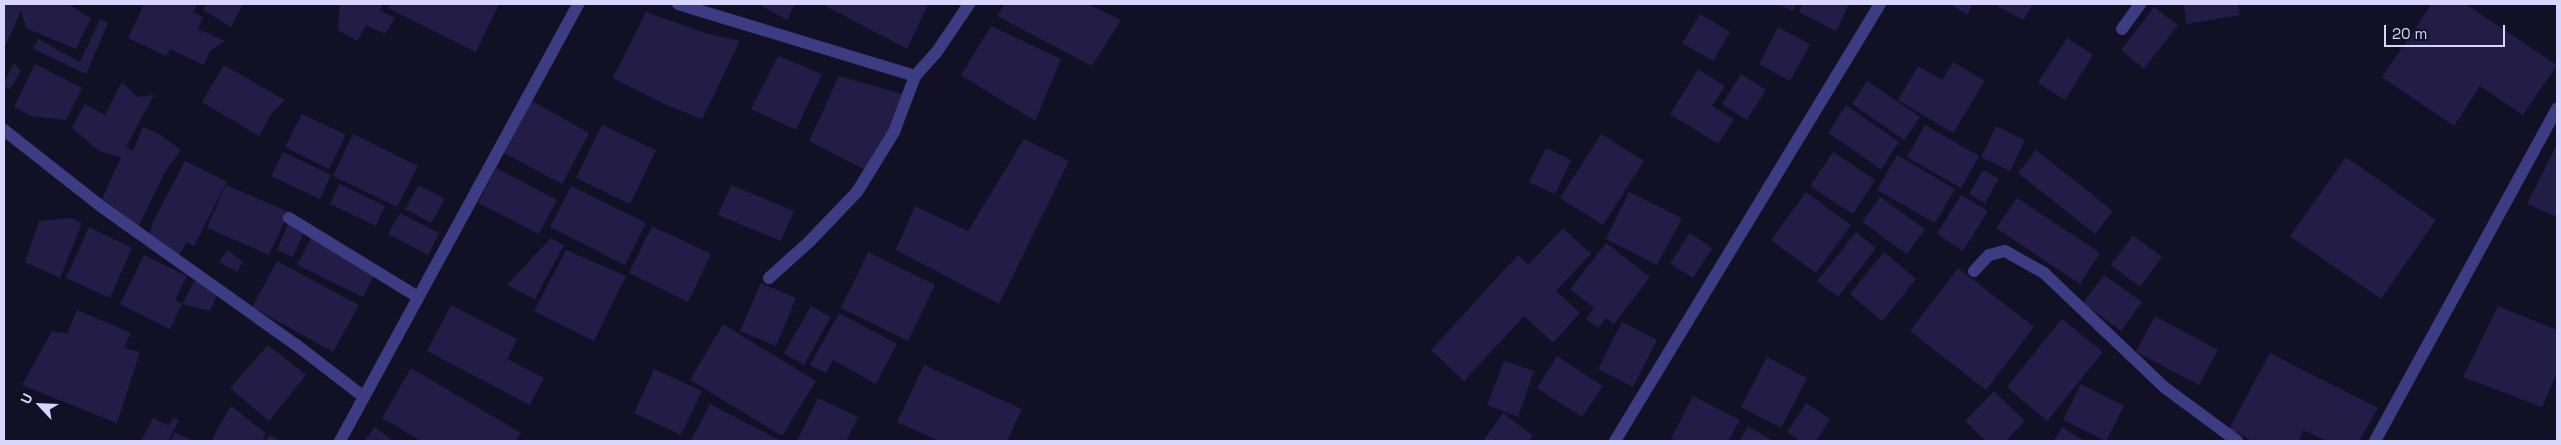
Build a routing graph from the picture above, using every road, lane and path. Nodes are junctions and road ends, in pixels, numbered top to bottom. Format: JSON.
{"nodes":[{"id":1,"x":578,"y":4,"type":"edge"},
{"id":2,"x":678,"y":4,"type":"edge"},
{"id":3,"x":968,"y":4,"type":"edge"},
{"id":4,"x":1880,"y":4,"type":"edge"},
{"id":5,"x":2140,"y":4,"type":"edge"},
{"id":6,"x":2122,"y":28,"type":"dead end"},
{"id":7,"x":915,"y":76,"type":"junction"},
{"id":8,"x":2557,"y":109,"type":"edge"},
{"id":9,"x":4,"y":130,"type":"edge"},
{"id":10,"x":289,"y":218,"type":"dead end"},
{"id":11,"x":1974,"y":271,"type":"dead end"},
{"id":12,"x":769,"y":278,"type":"dead end"},
{"id":13,"x":418,"y":296,"type":"junction"},
{"id":14,"x":364,"y":397,"type":"junction"},
{"id":15,"x":340,"y":441,"type":"edge"},
{"id":16,"x":1614,"y":441,"type":"edge"},
{"id":17,"x":2237,"y":441,"type":"edge"},
{"id":18,"x":2375,"y":441,"type":"edge"}],
"edges":[{"from":1,"to":13,"type":"street"},
{"from":2,"to":7,"type":"street"},
{"from":3,"to":7,"type":"street"},
{"from":4,"to":16,"type":"street"},
{"from":5,"to":6,"type":"street"},
{"from":7,"to":12,"type":"street"},
{"from":8,"to":18,"type":"street"},
{"from":9,"to":14,"type":"street"},
{"from":10,"to":13,"type":"street"},
{"from":11,"to":17,"type":"street"},
{"from":13,"to":14,"type":"street"},
{"from":14,"to":15,"type":"street"}]}
